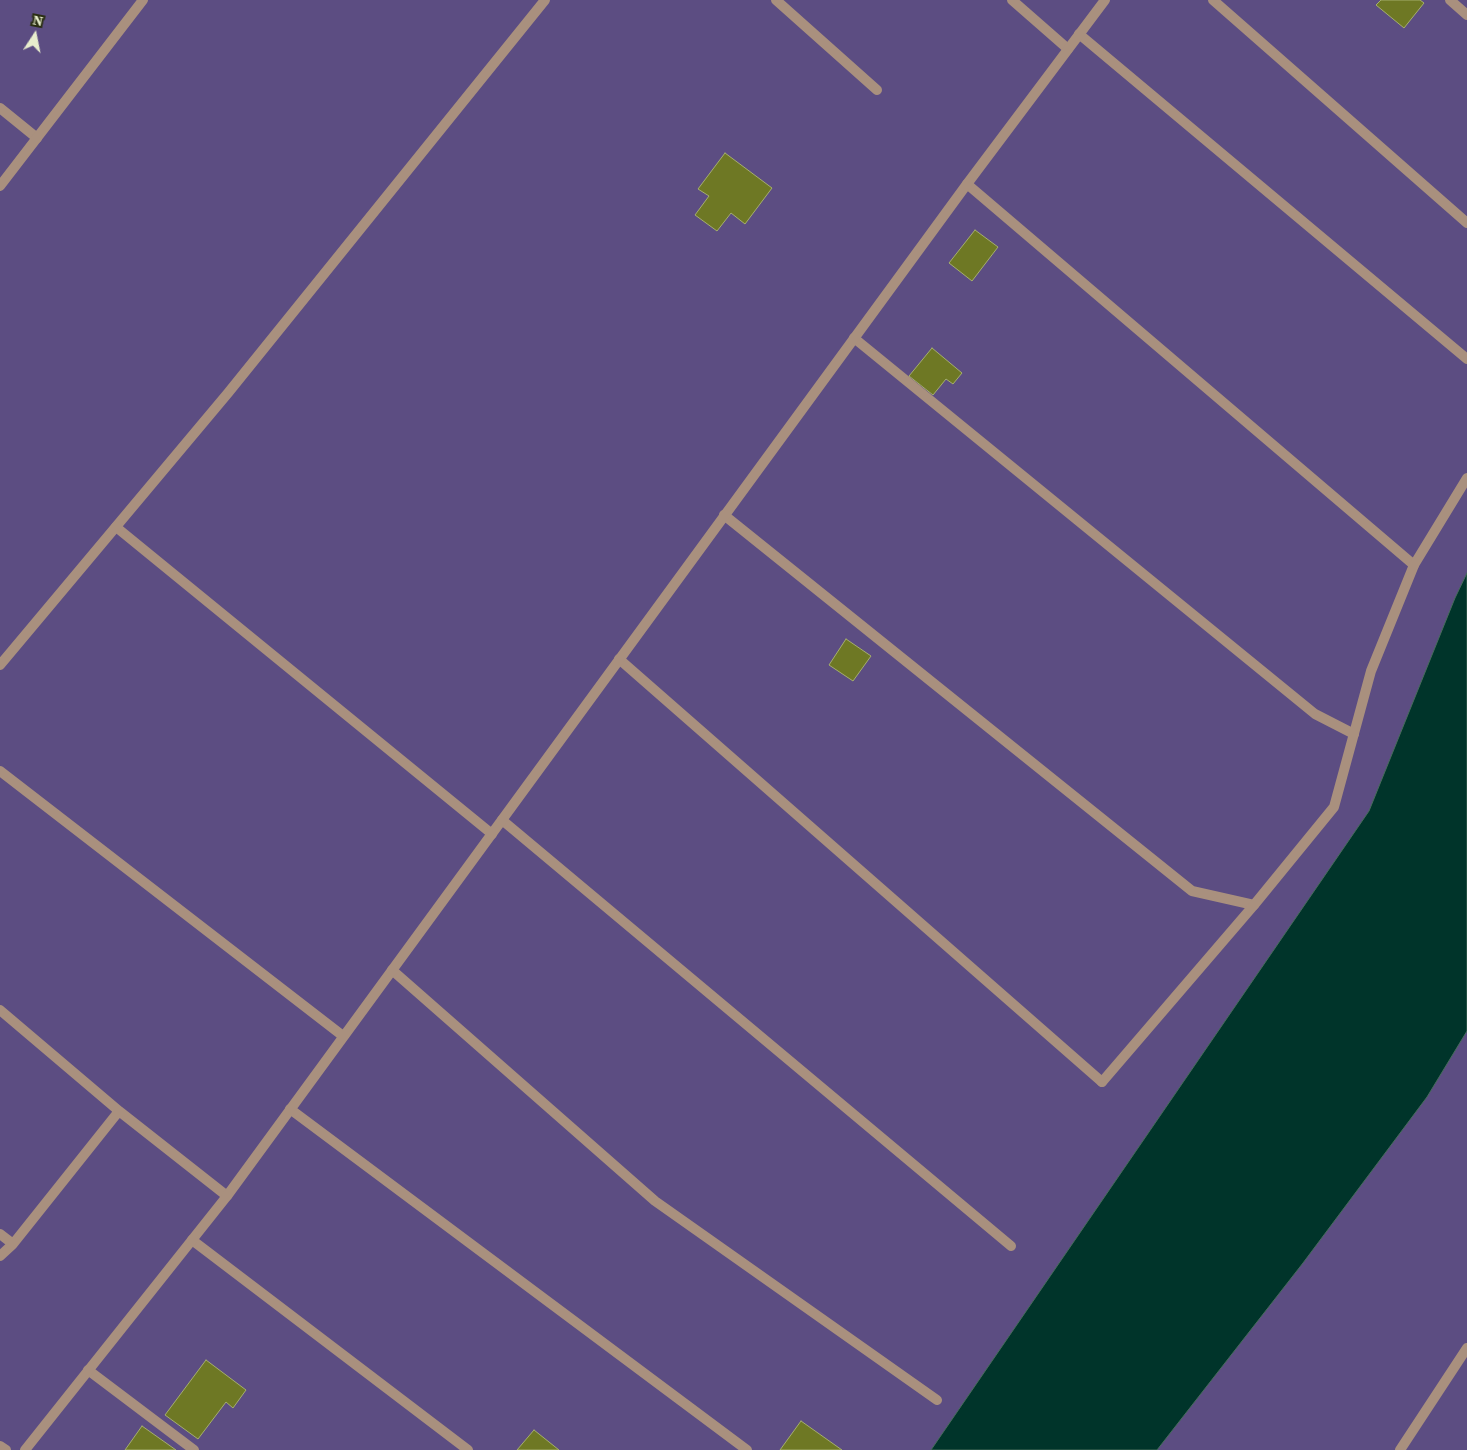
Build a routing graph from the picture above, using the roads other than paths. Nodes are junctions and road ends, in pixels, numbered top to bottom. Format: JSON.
{"nodes":[{"id":1,"x":143,"y":0,"type":"edge"},
{"id":2,"x":545,"y":0,"type":"edge"},
{"id":3,"x":776,"y":0,"type":"edge"},
{"id":4,"x":1012,"y":0,"type":"edge"},
{"id":5,"x":1105,"y":0,"type":"edge"},
{"id":6,"x":1213,"y":0,"type":"edge"},
{"id":7,"x":1450,"y":0,"type":"edge"},
{"id":8,"x":1467,"y":15,"type":"edge"},
{"id":9,"x":1079,"y":34,"type":"junction"},
{"id":10,"x":1068,"y":49,"type":"junction"},
{"id":11,"x":877,"y":90,"type":"dead end"},
{"id":12,"x":0,"y":108,"type":"edge"},
{"id":13,"x":37,"y":138,"type":"junction"},
{"id":14,"x":967,"y":184,"type":"junction"},
{"id":15,"x":0,"y":186,"type":"edge"},
{"id":16,"x":1467,"y":223,"type":"edge"},
{"id":17,"x":854,"y":338,"type":"junction"},
{"id":18,"x":1467,"y":359,"type":"edge"},
{"id":19,"x":1467,"y":478,"type":"edge"},
{"id":20,"x":724,"y":515,"type":"junction"},
{"id":21,"x":116,"y":527,"type":"junction"},
{"id":22,"x":1414,"y":565,"type":"junction"},
{"id":23,"x":619,"y":659,"type":"junction"},
{"id":24,"x":0,"y":665,"type":"edge"},
{"id":25,"x":1354,"y":734,"type":"junction"},
{"id":26,"x":0,"y":772,"type":"edge"},
{"id":27,"x":502,"y":820,"type":"junction"},
{"id":28,"x":492,"y":834,"type":"junction"},
{"id":29,"x":1254,"y":905,"type":"junction"},
{"id":30,"x":392,"y":970,"type":"junction"},
{"id":31,"x":0,"y":1010,"type":"edge"},
{"id":32,"x":343,"y":1036,"type":"junction"},
{"id":33,"x":290,"y":1109,"type":"junction"},
{"id":34,"x":119,"y":1111,"type":"junction"},
{"id":35,"x":227,"y":1196,"type":"junction"},
{"id":36,"x":0,"y":1234,"type":"edge"},
{"id":37,"x":192,"y":1240,"type":"junction"},
{"id":38,"x":13,"y":1244,"type":"junction"},
{"id":39,"x":1011,"y":1246,"type":"dead end"},
{"id":40,"x":0,"y":1256,"type":"edge"},
{"id":41,"x":1467,"y":1348,"type":"edge"},
{"id":42,"x":88,"y":1370,"type":"junction"},
{"id":43,"x":937,"y":1400,"type":"dead end"},
{"id":44,"x":0,"y":1446,"type":"edge"},
{"id":45,"x":6,"y":1450,"type":"edge"},
{"id":46,"x":25,"y":1450,"type":"edge"},
{"id":47,"x":194,"y":1450,"type":"edge"},
{"id":48,"x":468,"y":1450,"type":"edge"},
{"id":49,"x":747,"y":1450,"type":"edge"},
{"id":50,"x":1400,"y":1450,"type":"edge"}],
"edges":[{"from":1,"to":13,"type":"street"},
{"from":2,"to":21,"type":"street"},
{"from":3,"to":11,"type":"street"},
{"from":4,"to":10,"type":"street"},
{"from":5,"to":9,"type":"street"},
{"from":6,"to":16,"type":"street"},
{"from":7,"to":8,"type":"street"},
{"from":9,"to":10,"type":"street"},
{"from":9,"to":18,"type":"street"},
{"from":10,"to":14,"type":"street"},
{"from":12,"to":13,"type":"street"},
{"from":13,"to":15,"type":"street"},
{"from":14,"to":17,"type":"street"},
{"from":14,"to":22,"type":"street"},
{"from":17,"to":20,"type":"street"},
{"from":17,"to":25,"type":"street"},
{"from":19,"to":22,"type":"street"},
{"from":20,"to":23,"type":"street"},
{"from":20,"to":29,"type":"street"},
{"from":21,"to":24,"type":"street"},
{"from":21,"to":28,"type":"street"},
{"from":22,"to":25,"type":"street"},
{"from":23,"to":27,"type":"street"},
{"from":23,"to":29,"type":"street"},
{"from":25,"to":29,"type":"street"},
{"from":26,"to":32,"type":"street"},
{"from":27,"to":28,"type":"street"},
{"from":27,"to":39,"type":"street"},
{"from":28,"to":30,"type":"street"},
{"from":30,"to":32,"type":"street"},
{"from":30,"to":43,"type":"street"},
{"from":31,"to":34,"type":"street"},
{"from":32,"to":33,"type":"street"},
{"from":33,"to":35,"type":"street"},
{"from":33,"to":49,"type":"street"},
{"from":34,"to":35,"type":"street"},
{"from":34,"to":38,"type":"street"},
{"from":35,"to":37,"type":"street"},
{"from":36,"to":38,"type":"street"},
{"from":37,"to":42,"type":"street"},
{"from":37,"to":48,"type":"street"},
{"from":38,"to":40,"type":"street"},
{"from":41,"to":50,"type":"street"},
{"from":42,"to":46,"type":"street"},
{"from":42,"to":47,"type":"street"},
{"from":44,"to":45,"type":"street"}]}
